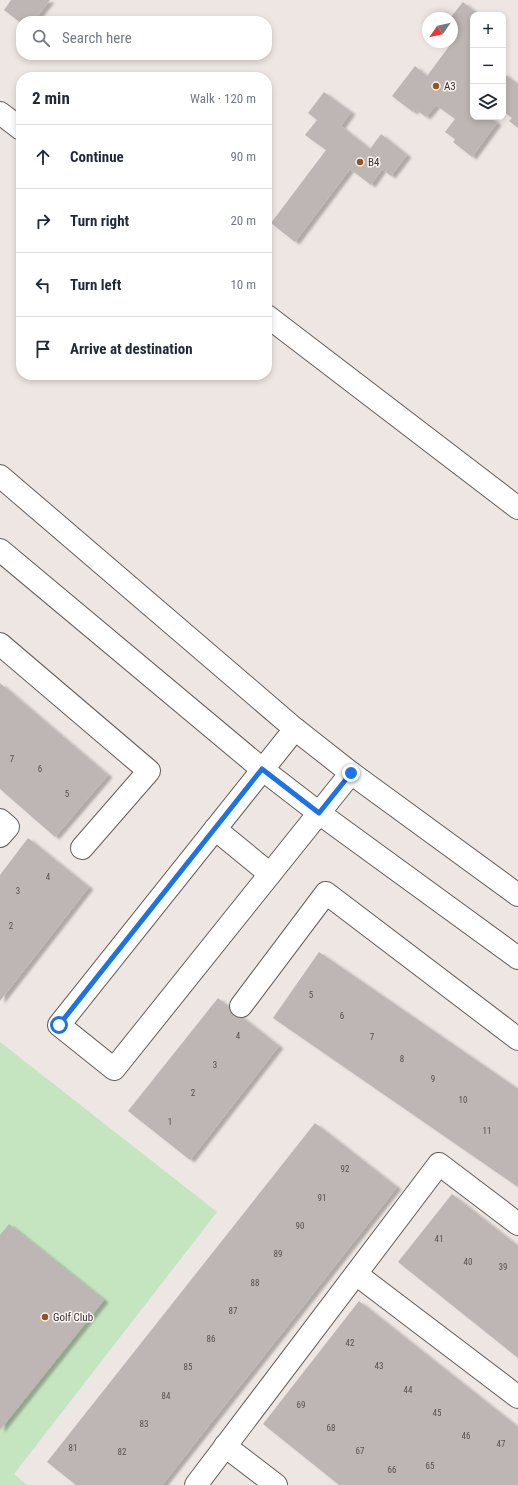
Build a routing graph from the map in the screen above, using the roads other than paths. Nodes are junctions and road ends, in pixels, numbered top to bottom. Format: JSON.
{"nodes":[{"id":1,"x":0,"y":113,"type":"edge"},
{"id":2,"x":16,"y":125,"type":"edge"},
{"id":3,"x":272,"y":320,"type":"edge"},
{"id":4,"x":0,"y":476,"type":"edge"},
{"id":5,"x":518,"y":508,"type":"edge"},
{"id":6,"x":0,"y":550,"type":"edge"},
{"id":7,"x":0,"y":644,"type":"edge"},
{"id":8,"x":295,"y":729,"type":"junction"},
{"id":9,"x":262,"y":769,"type":"junction"},
{"id":10,"x":351,"y":773,"type":"junction"},
{"id":11,"x":319,"y":813,"type":"junction"},
{"id":12,"x":0,"y":820,"type":"edge"},
{"id":13,"x":214,"y":829,"type":"junction"},
{"id":14,"x":0,"y":836,"type":"edge"},
{"id":15,"x":82,"y":848,"type":"dead end"},
{"id":16,"x":270,"y":874,"type":"junction"},
{"id":17,"x":518,"y":895,"type":"edge"},
{"id":18,"x":518,"y":958,"type":"edge"},
{"id":19,"x":241,"y":1006,"type":"dead end"},
{"id":20,"x":518,"y":1039,"type":"edge"},
{"id":21,"x":518,"y":1224,"type":"edge"},
{"id":22,"x":356,"y":1274,"type":"junction"},
{"id":23,"x":518,"y":1397,"type":"edge"},
{"id":24,"x":225,"y":1446,"type":"junction"},
{"id":25,"x":196,"y":1485,"type":"edge"},
{"id":26,"x":276,"y":1485,"type":"edge"}],
"edges":[{"from":1,"to":2,"type":"street"},
{"from":3,"to":5,"type":"street"},
{"from":4,"to":8,"type":"street"},
{"from":6,"to":9,"type":"street"},
{"from":7,"to":15,"type":"street"},
{"from":8,"to":9,"type":"street"},
{"from":8,"to":10,"type":"street"},
{"from":9,"to":11,"type":"street"},
{"from":9,"to":13,"type":"street"},
{"from":10,"to":11,"type":"street"},
{"from":10,"to":17,"type":"street"},
{"from":11,"to":16,"type":"street"},
{"from":11,"to":18,"type":"street"},
{"from":12,"to":14,"type":"street"},
{"from":13,"to":16,"type":"street"},
{"from":13,"to":16,"type":"street"},
{"from":19,"to":20,"type":"street"},
{"from":21,"to":22,"type":"street"},
{"from":22,"to":23,"type":"street"},
{"from":22,"to":24,"type":"street"},
{"from":24,"to":25,"type":"street"},
{"from":24,"to":26,"type":"street"}]}
